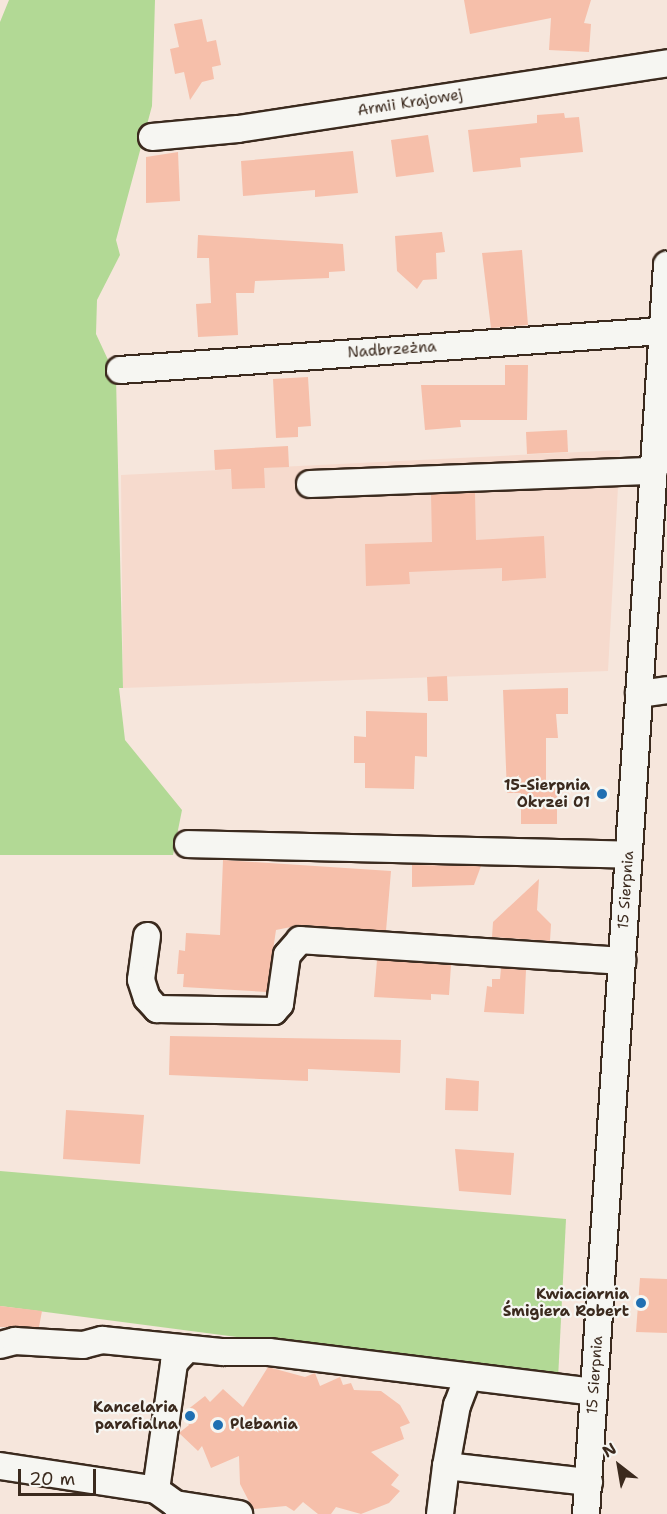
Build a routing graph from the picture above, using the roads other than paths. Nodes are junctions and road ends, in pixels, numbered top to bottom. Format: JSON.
{"nodes":[{"id":1,"x":667,"y":63,"type":"edge"},
{"id":2,"x":152,"y":137,"type":"dead end"},
{"id":3,"x":667,"y":265,"type":"edge"},
{"id":4,"x":663,"y":331,"type":"junction"},
{"id":5,"x":120,"y":370,"type":"dead end"},
{"id":6,"x":654,"y":471,"type":"junction"},
{"id":7,"x":310,"y":484,"type":"dead end"},
{"id":8,"x":667,"y":690,"type":"edge"},
{"id":9,"x":639,"y":694,"type":"junction"},
{"id":10,"x":188,"y":844,"type":"dead end"},
{"id":11,"x":629,"y":855,"type":"junction"},
{"id":12,"x":147,"y":936,"type":"dead end"},
{"id":13,"x":622,"y":961,"type":"junction"},
{"id":14,"x":0,"y":1345,"type":"edge"},
{"id":15,"x":187,"y":1349,"type":"junction"},
{"id":16,"x":468,"y":1377,"type":"junction"},
{"id":17,"x":594,"y":1392,"type":"junction"},
{"id":18,"x":0,"y":1466,"type":"edge"},
{"id":19,"x":446,"y":1466,"type":"junction"},
{"id":20,"x":588,"y":1482,"type":"junction"},
{"id":21,"x":156,"y":1491,"type":"junction"},
{"id":22,"x":239,"y":1514,"type":"edge"},
{"id":23,"x":440,"y":1514,"type":"edge"},
{"id":24,"x":586,"y":1514,"type":"edge"}],
"edges":[{"from":1,"to":2,"type":"street","name":"Armii Krajowej"},
{"from":3,"to":4,"type":"street","name":"15 Sierpnia"},
{"from":4,"to":5,"type":"street","name":"Nadbrzeżna"},
{"from":4,"to":6,"type":"street","name":"15 Sierpnia"},
{"from":6,"to":7,"type":"street"},
{"from":6,"to":9,"type":"street","name":"15 Sierpnia"},
{"from":8,"to":9,"type":"street"},
{"from":9,"to":11,"type":"street","name":"15 Sierpnia"},
{"from":10,"to":11,"type":"street"},
{"from":11,"to":13,"type":"street","name":"15 Sierpnia"},
{"from":12,"to":13,"type":"street"},
{"from":13,"to":17,"type":"street","name":"15 Sierpnia"},
{"from":14,"to":15,"type":"street"},
{"from":15,"to":16,"type":"street"},
{"from":15,"to":21,"type":"street"},
{"from":16,"to":17,"type":"street"},
{"from":16,"to":19,"type":"street"},
{"from":17,"to":20,"type":"street","name":"15 Sierpnia"},
{"from":18,"to":21,"type":"street"},
{"from":19,"to":20,"type":"street"},
{"from":19,"to":23,"type":"street"},
{"from":20,"to":24,"type":"street","name":"15 Sierpnia"},
{"from":21,"to":22,"type":"street"}]}
